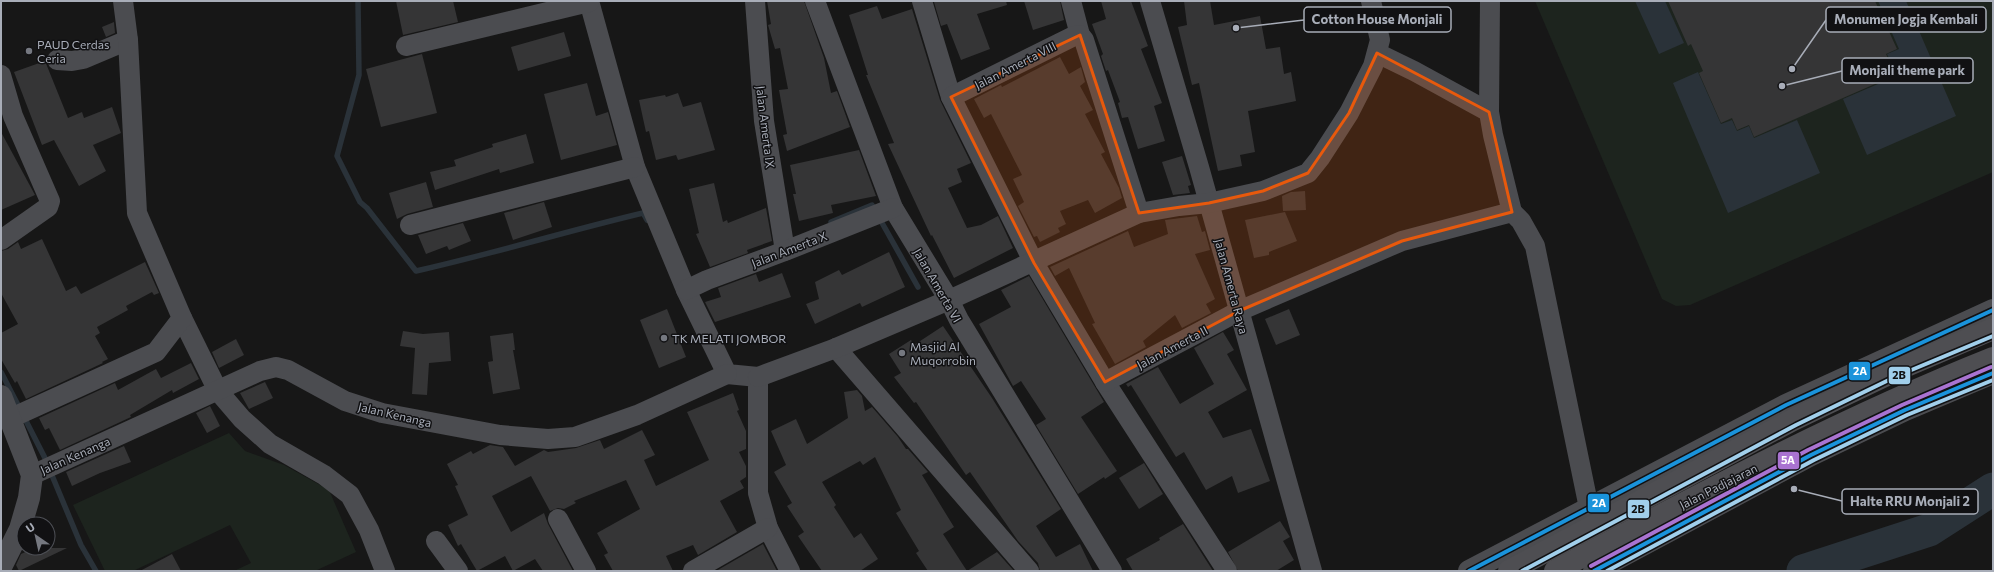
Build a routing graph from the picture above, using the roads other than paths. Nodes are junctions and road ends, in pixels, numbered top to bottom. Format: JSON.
{"nodes":[{"id":1,"x":123,"y":1,"type":"edge"},
{"id":2,"x":588,"y":1,"type":"edge"},
{"id":3,"x":755,"y":1,"type":"edge"},
{"id":4,"x":815,"y":1,"type":"edge"},
{"id":5,"x":922,"y":1,"type":"edge"},
{"id":6,"x":1071,"y":1,"type":"edge"},
{"id":7,"x":1150,"y":1,"type":"edge"},
{"id":8,"x":1371,"y":1,"type":"edge"},
{"id":9,"x":1490,"y":1,"type":"edge"},
{"id":10,"x":1080,"y":35,"type":"junction"},
{"id":11,"x":128,"y":40,"type":"junction"},
{"id":12,"x":406,"y":46,"type":"dead end"},
{"id":13,"x":1377,"y":53,"type":"junction"},
{"id":14,"x":57,"y":60,"type":"dead end"},
{"id":15,"x":1,"y":76,"type":"edge"},
{"id":16,"x":951,"y":97,"type":"junction"},
{"id":17,"x":1489,"y":112,"type":"junction"},
{"id":18,"x":634,"y":167,"type":"junction"},
{"id":19,"x":1209,"y":203,"type":"junction"},
{"id":20,"x":893,"y":208,"type":"junction"},
{"id":21,"x":1512,"y":212,"type":"junction"},
{"id":22,"x":1139,"y":213,"type":"junction"},
{"id":23,"x":410,"y":225,"type":"dead end"},
{"id":24,"x":1,"y":240,"type":"edge"},
{"id":25,"x":785,"y":251,"type":"junction"},
{"id":26,"x":1034,"y":263,"type":"junction"},
{"id":27,"x":686,"y":290,"type":"junction"},
{"id":28,"x":949,"y":300,"type":"junction"},
{"id":29,"x":1993,"y":310,"type":"edge"},
{"id":30,"x":1239,"y":311,"type":"junction"},
{"id":31,"x":182,"y":318,"type":"junction"},
{"id":32,"x":1993,"y":330,"type":"edge"},
{"id":33,"x":836,"y":348,"type":"junction"},
{"id":34,"x":1993,"y":358,"type":"edge"},
{"id":35,"x":1993,"y":373,"type":"edge"},
{"id":36,"x":727,"y":374,"type":"junction"},
{"id":37,"x":758,"y":377,"type":"junction"},
{"id":38,"x":1104,"y":382,"type":"junction"},
{"id":39,"x":218,"y":391,"type":"junction"},
{"id":40,"x":1,"y":396,"type":"edge"},
{"id":41,"x":10,"y":418,"type":"junction"},
{"id":42,"x":32,"y":475,"type":"junction"},
{"id":43,"x":1695,"y":507,"type":"junction"},
{"id":44,"x":1589,"y":508,"type":"junction"},
{"id":45,"x":558,"y":519,"type":"dead end"},
{"id":46,"x":768,"y":528,"type":"junction"},
{"id":47,"x":436,"y":541,"type":"dead end"},
{"id":48,"x":1,"y":567,"type":"edge"},
{"id":49,"x":385,"y":571,"type":"edge"},
{"id":50,"x":458,"y":571,"type":"edge"},
{"id":51,"x":586,"y":571,"type":"edge"},
{"id":52,"x":693,"y":571,"type":"edge"},
{"id":53,"x":790,"y":571,"type":"edge"},
{"id":54,"x":1029,"y":571,"type":"edge"},
{"id":55,"x":1112,"y":571,"type":"edge"},
{"id":56,"x":1227,"y":571,"type":"edge"},
{"id":57,"x":1312,"y":571,"type":"edge"},
{"id":58,"x":1469,"y":571,"type":"edge"},
{"id":59,"x":1509,"y":571,"type":"edge"},
{"id":60,"x":1555,"y":571,"type":"edge"},
{"id":61,"x":1594,"y":571,"type":"edge"}],
"edges":[{"from":1,"to":11,"type":"street"},
{"from":2,"to":12,"type":"street"},
{"from":2,"to":18,"type":"street"},
{"from":3,"to":25,"type":"street","name":"Jalan Amerta IX"},
{"from":4,"to":20,"type":"street","name":"Jalan Amerta VI"},
{"from":5,"to":16,"type":"street"},
{"from":6,"to":10,"type":"street"},
{"from":7,"to":19,"type":"street","name":"Jalan Amerta Raya"},
{"from":8,"to":13,"type":"street"},
{"from":9,"to":17,"type":"street"},
{"from":10,"to":16,"type":"street","name":"Jalan Amerta VIII"},
{"from":10,"to":22,"type":"street"},
{"from":11,"to":14,"type":"street"},
{"from":11,"to":31,"type":"street"},
{"from":13,"to":17,"type":"street"},
{"from":13,"to":19,"type":"street"},
{"from":15,"to":24,"type":"street"},
{"from":16,"to":26,"type":"street"},
{"from":17,"to":21,"type":"street"},
{"from":18,"to":23,"type":"street"},
{"from":18,"to":27,"type":"street"},
{"from":19,"to":22,"type":"street"},
{"from":19,"to":30,"type":"street","name":"Jalan Amerta Raya"},
{"from":20,"to":25,"type":"street","name":"Jalan Amerta X"},
{"from":20,"to":28,"type":"street","name":"Jalan Amerta VI"},
{"from":21,"to":30,"type":"street","name":"Jalan Amerta II"},
{"from":21,"to":44,"type":"street"},
{"from":22,"to":26,"type":"street"},
{"from":25,"to":27,"type":"street","name":"Jalan Amerta X"},
{"from":26,"to":28,"type":"street"},
{"from":26,"to":38,"type":"street"},
{"from":27,"to":36,"type":"street"},
{"from":28,"to":33,"type":"street"},
{"from":28,"to":55,"type":"street","name":"Jalan Amerta VI"},
{"from":29,"to":44,"type":"street"},
{"from":30,"to":38,"type":"street","name":"Jalan Amerta II"},
{"from":30,"to":57,"type":"street","name":"Jalan Amerta Raya"},
{"from":31,"to":39,"type":"street"},
{"from":31,"to":41,"type":"street"},
{"from":32,"to":59,"type":"highway","name":"Jalan Padjajaran"},
{"from":33,"to":37,"type":"street"},
{"from":33,"to":54,"type":"street"},
{"from":34,"to":43,"type":"highway","name":"Jalan Padjajaran"},
{"from":35,"to":43,"type":"street"},
{"from":36,"to":37,"type":"street"},
{"from":36,"to":39,"type":"street","name":"Jalan Kenanga"},
{"from":37,"to":46,"type":"street"},
{"from":38,"to":56,"type":"street"},
{"from":39,"to":42,"type":"street","name":"Jalan Kenanga"},
{"from":39,"to":49,"type":"street"},
{"from":40,"to":41,"type":"street"},
{"from":41,"to":42,"type":"street"},
{"from":42,"to":48,"type":"street"},
{"from":43,"to":60,"type":"highway","name":"Jalan Padjajaran"},
{"from":43,"to":61,"type":"street"},
{"from":44,"to":58,"type":"street"},
{"from":45,"to":51,"type":"street"},
{"from":46,"to":52,"type":"street"},
{"from":46,"to":53,"type":"street"},
{"from":47,"to":50,"type":"street"}]}
